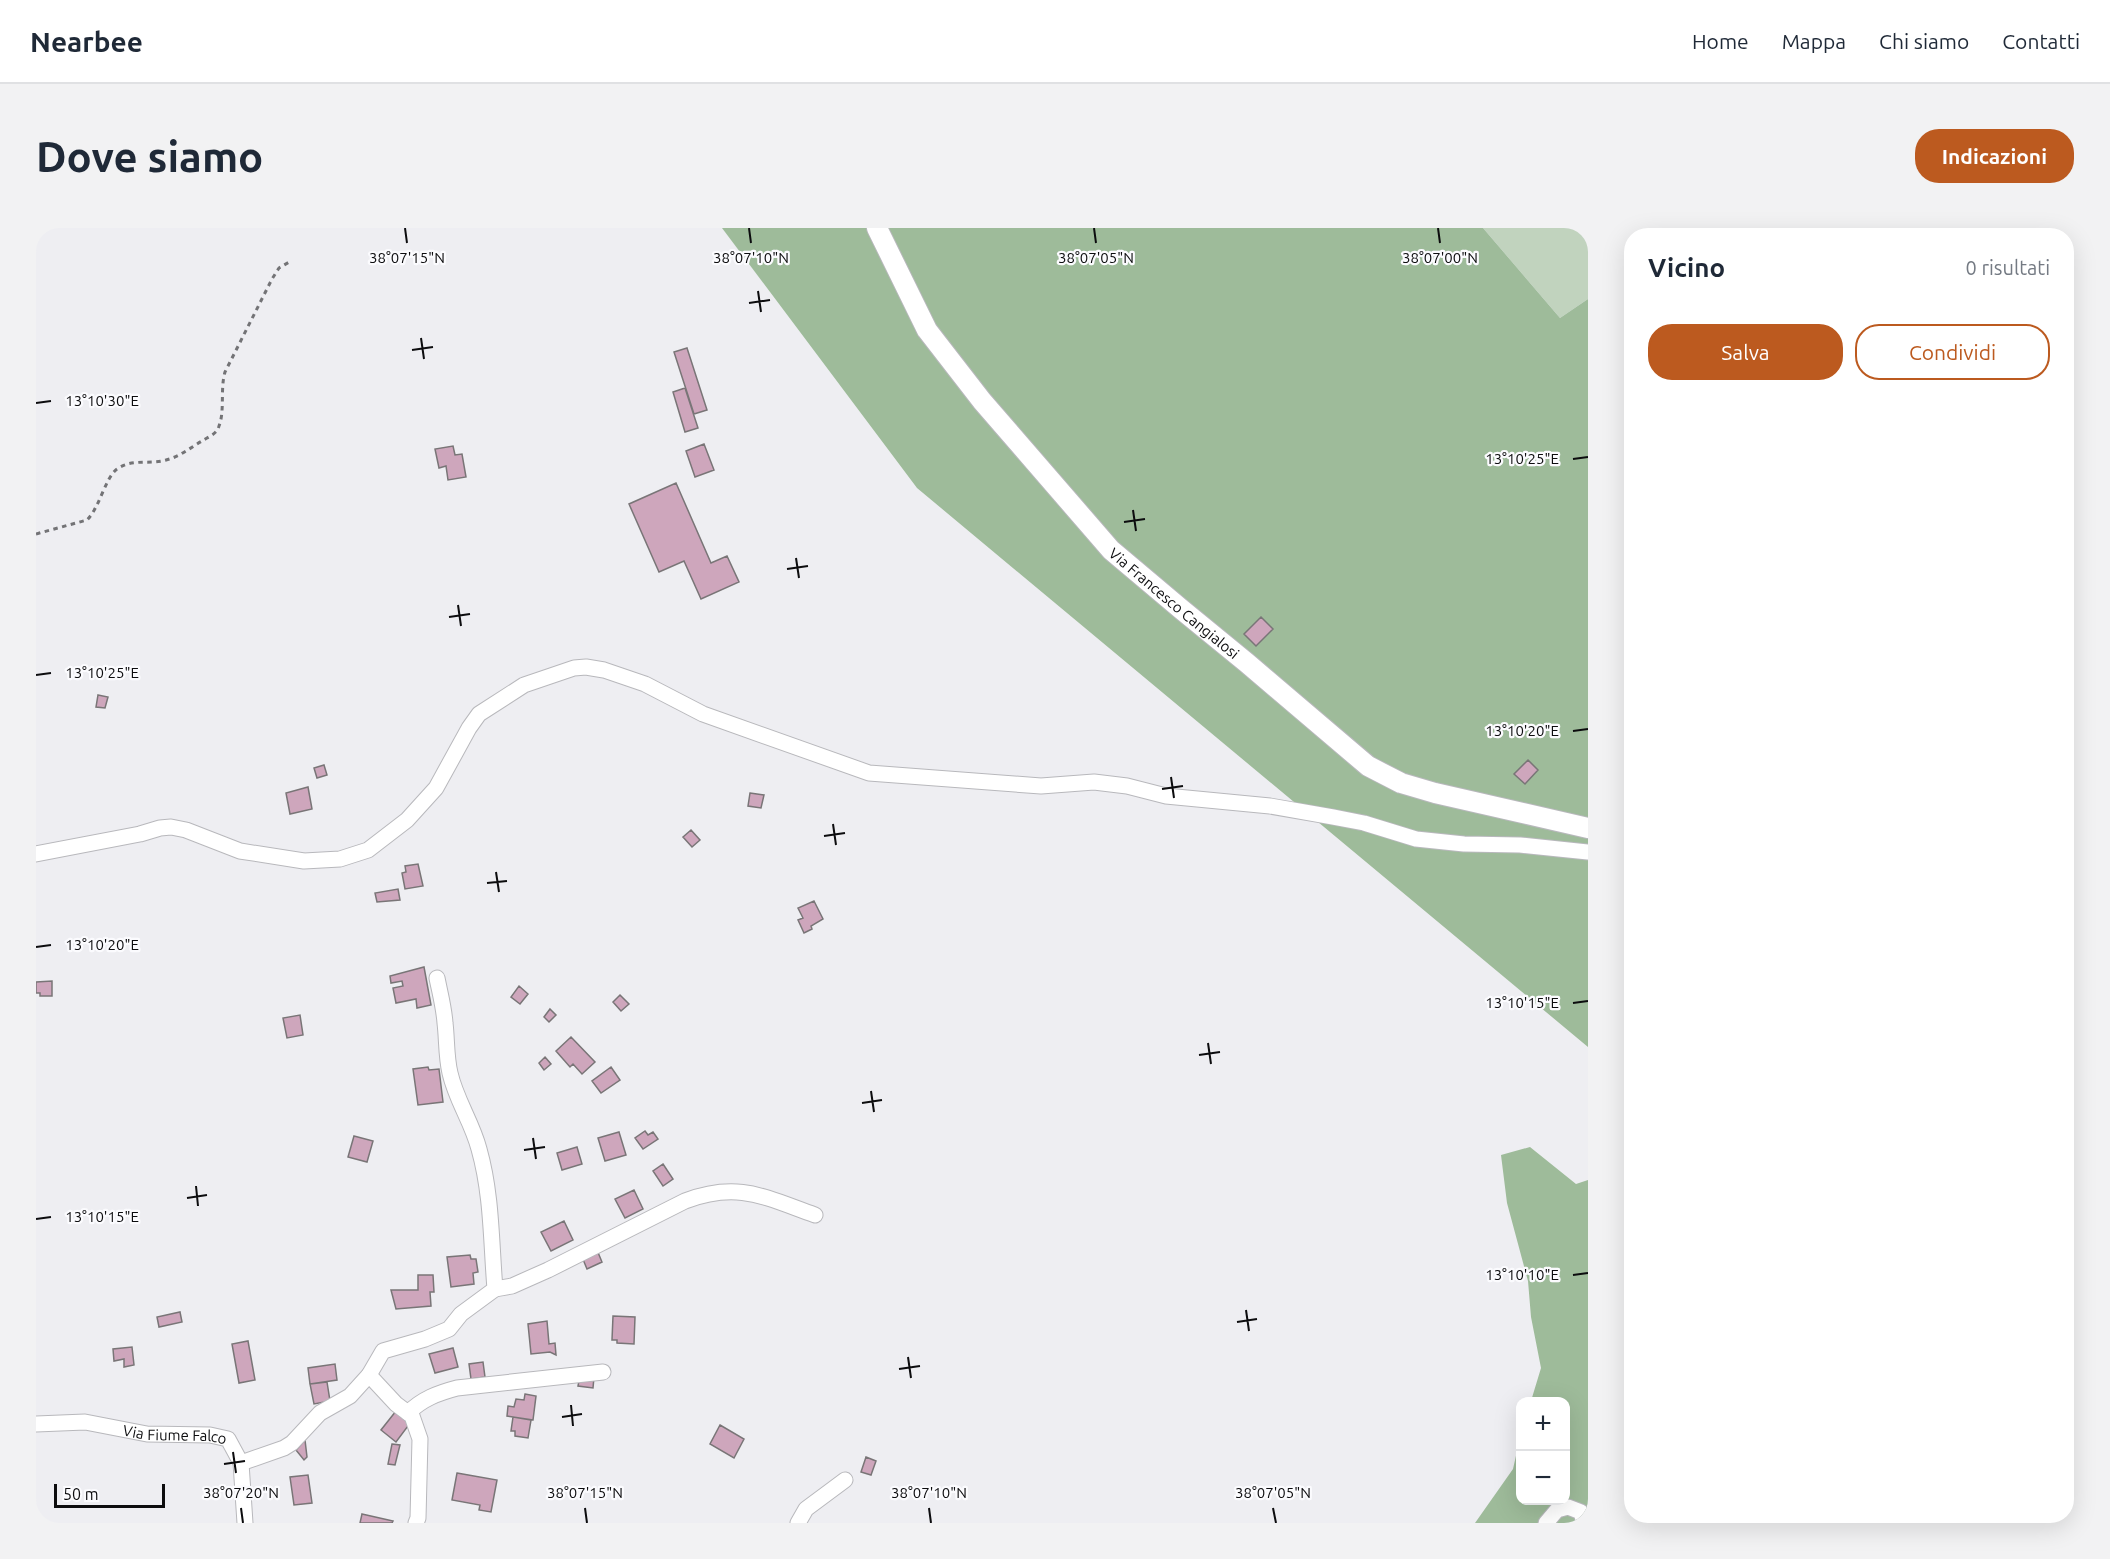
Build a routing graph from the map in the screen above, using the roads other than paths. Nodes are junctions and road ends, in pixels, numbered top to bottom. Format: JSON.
{"nodes":[{"id":1,"x":877,"y":228,"type":"edge"},
{"id":2,"x":1588,"y":828,"type":"edge"},
{"id":3,"x":1588,"y":852,"type":"edge"},
{"id":4,"x":36,"y":854,"type":"edge"},
{"id":5,"x":437,"y":978,"type":"dead end"},
{"id":6,"x":815,"y":1215,"type":"dead end"},
{"id":7,"x":495,"y":1289,"type":"junction"},
{"id":8,"x":603,"y":1372,"type":"dead end"},
{"id":9,"x":369,"y":1375,"type":"junction"},
{"id":10,"x":408,"y":1413,"type":"junction"},
{"id":11,"x":36,"y":1424,"type":"edge"},
{"id":12,"x":241,"y":1463,"type":"junction"},
{"id":13,"x":845,"y":1480,"type":"dead end"},
{"id":14,"x":244,"y":1523,"type":"edge"},
{"id":15,"x":416,"y":1523,"type":"edge"},
{"id":16,"x":798,"y":1523,"type":"edge"},
{"id":17,"x":1546,"y":1523,"type":"edge"},
{"id":18,"x":1584,"y":1523,"type":"edge"}],
"edges":[{"from":1,"to":2,"type":"street","name":"Via Francesco Cangialosi"},
{"from":3,"to":4,"type":"street"},
{"from":5,"to":7,"type":"street"},
{"from":6,"to":7,"type":"street"},
{"from":7,"to":9,"type":"street"},
{"from":8,"to":10,"type":"street"},
{"from":9,"to":10,"type":"street"},
{"from":9,"to":12,"type":"street"},
{"from":10,"to":15,"type":"street"},
{"from":11,"to":12,"type":"street","name":"Via Fiume Falco"},
{"from":12,"to":14,"type":"street","name":"Via Fiume Falco"},
{"from":13,"to":16,"type":"street"},
{"from":17,"to":18,"type":"street"}]}
